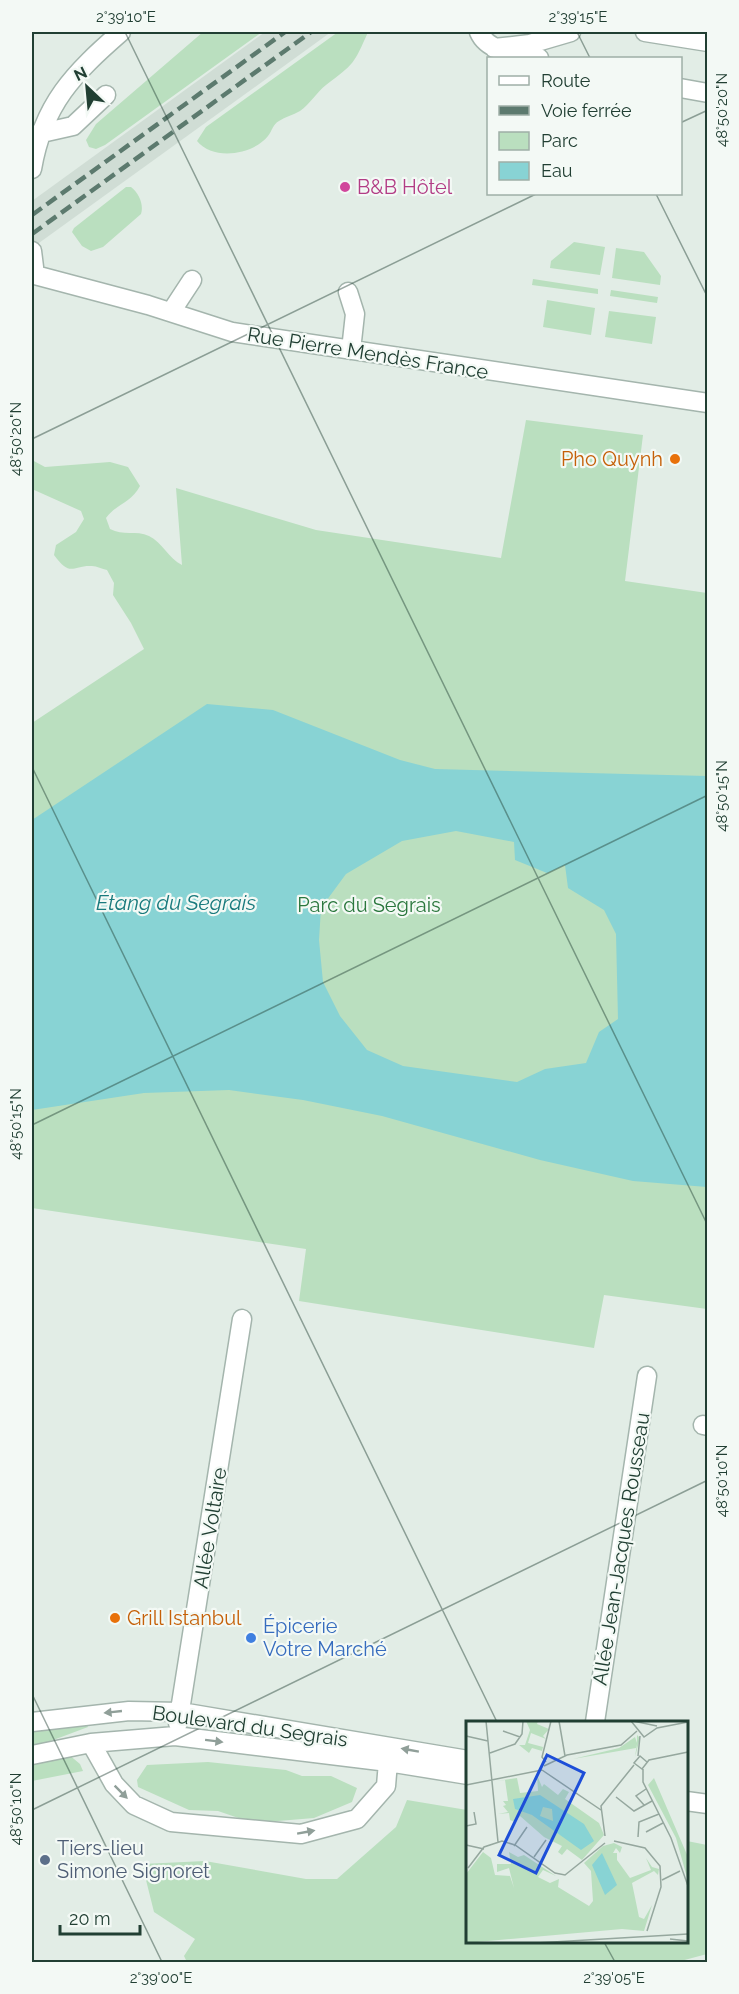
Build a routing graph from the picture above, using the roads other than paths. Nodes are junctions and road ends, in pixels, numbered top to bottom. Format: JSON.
{"nodes":[{"id":1,"x":121,"y":32,"type":"edge"},
{"id":2,"x":479,"y":32,"type":"edge"},
{"id":3,"x":571,"y":32,"type":"edge"},
{"id":4,"x":645,"y":32,"type":"edge"},
{"id":5,"x":708,"y":42,"type":"edge"},
{"id":6,"x":494,"y":48,"type":"junction"},
{"id":7,"x":534,"y":57,"type":"edge"},
{"id":8,"x":682,"y":88,"type":"edge"},
{"id":9,"x":708,"y":93,"type":"edge"},
{"id":10,"x":106,"y":95,"type":"dead end"},
{"id":11,"x":35,"y":135,"type":"edge"},
{"id":12,"x":32,"y":169,"type":"edge"},
{"id":13,"x":32,"y":251,"type":"edge"},
{"id":14,"x":33,"y":279,"type":"edge"},
{"id":15,"x":192,"y":280,"type":"dead end"},
{"id":16,"x":348,"y":292,"type":"dead end"},
{"id":17,"x":171,"y":312,"type":"junction"},
{"id":18,"x":351,"y":350,"type":"junction"},
{"id":19,"x":708,"y":404,"type":"edge"},
{"id":20,"x":242,"y":1319,"type":"dead end"},
{"id":21,"x":647,"y":1376,"type":"dead end"},
{"id":22,"x":181,"y":1712,"type":"junction"},
{"id":23,"x":594,"y":1721,"type":"edge"},
{"id":24,"x":32,"y":1722,"type":"edge"},
{"id":25,"x":175,"y":1736,"type":"junction"},
{"id":26,"x":91,"y":1743,"type":"junction"},
{"id":27,"x":32,"y":1755,"type":"edge"},
{"id":28,"x":466,"y":1760,"type":"edge"},
{"id":29,"x":388,"y":1762,"type":"junction"},
{"id":30,"x":466,"y":1775,"type":"edge"},
{"id":31,"x":688,"y":1801,"type":"edge"},
{"id":32,"x":708,"y":1804,"type":"edge"}],
"edges":[{"from":1,"to":11,"type":"street"},
{"from":2,"to":6,"type":"street"},
{"from":3,"to":6,"type":"street"},
{"from":4,"to":5,"type":"street"},
{"from":6,"to":7,"type":"street"},
{"from":8,"to":9,"type":"street"},
{"from":10,"to":11,"type":"street"},
{"from":11,"to":12,"type":"street"},
{"from":13,"to":14,"type":"street"},
{"from":14,"to":17,"type":"street","name":"Rue Pierre Mendès France"},
{"from":15,"to":17,"type":"street"},
{"from":16,"to":18,"type":"street"},
{"from":17,"to":18,"type":"street","name":"Rue Pierre Mendès France"},
{"from":18,"to":19,"type":"street","name":"Rue Pierre Mendès France"},
{"from":20,"to":22,"type":"street","name":"Allée Voltaire"},
{"from":21,"to":23,"type":"street","name":"Allée Jean-Jacques Rousseau"},
{"from":22,"to":24,"type":"street","name":"Boulevard du Segrais","one_way":true},
{"from":22,"to":25,"type":"street","name":"Allée Voltaire"},
{"from":28,"to":22,"type":"street","name":"Boulevard du Segrais","one_way":true},
{"from":25,"to":26,"type":"street","name":"Boulevard du Segrais"},
{"from":25,"to":29,"type":"street","name":"Boulevard du Segrais","one_way":true},
{"from":26,"to":27,"type":"street","name":"Boulevard du Segrais"},
{"from":26,"to":29,"type":"street","one_way":true},
{"from":29,"to":30,"type":"street","name":"Boulevard du Segrais"},
{"from":31,"to":32,"type":"street"}]}
